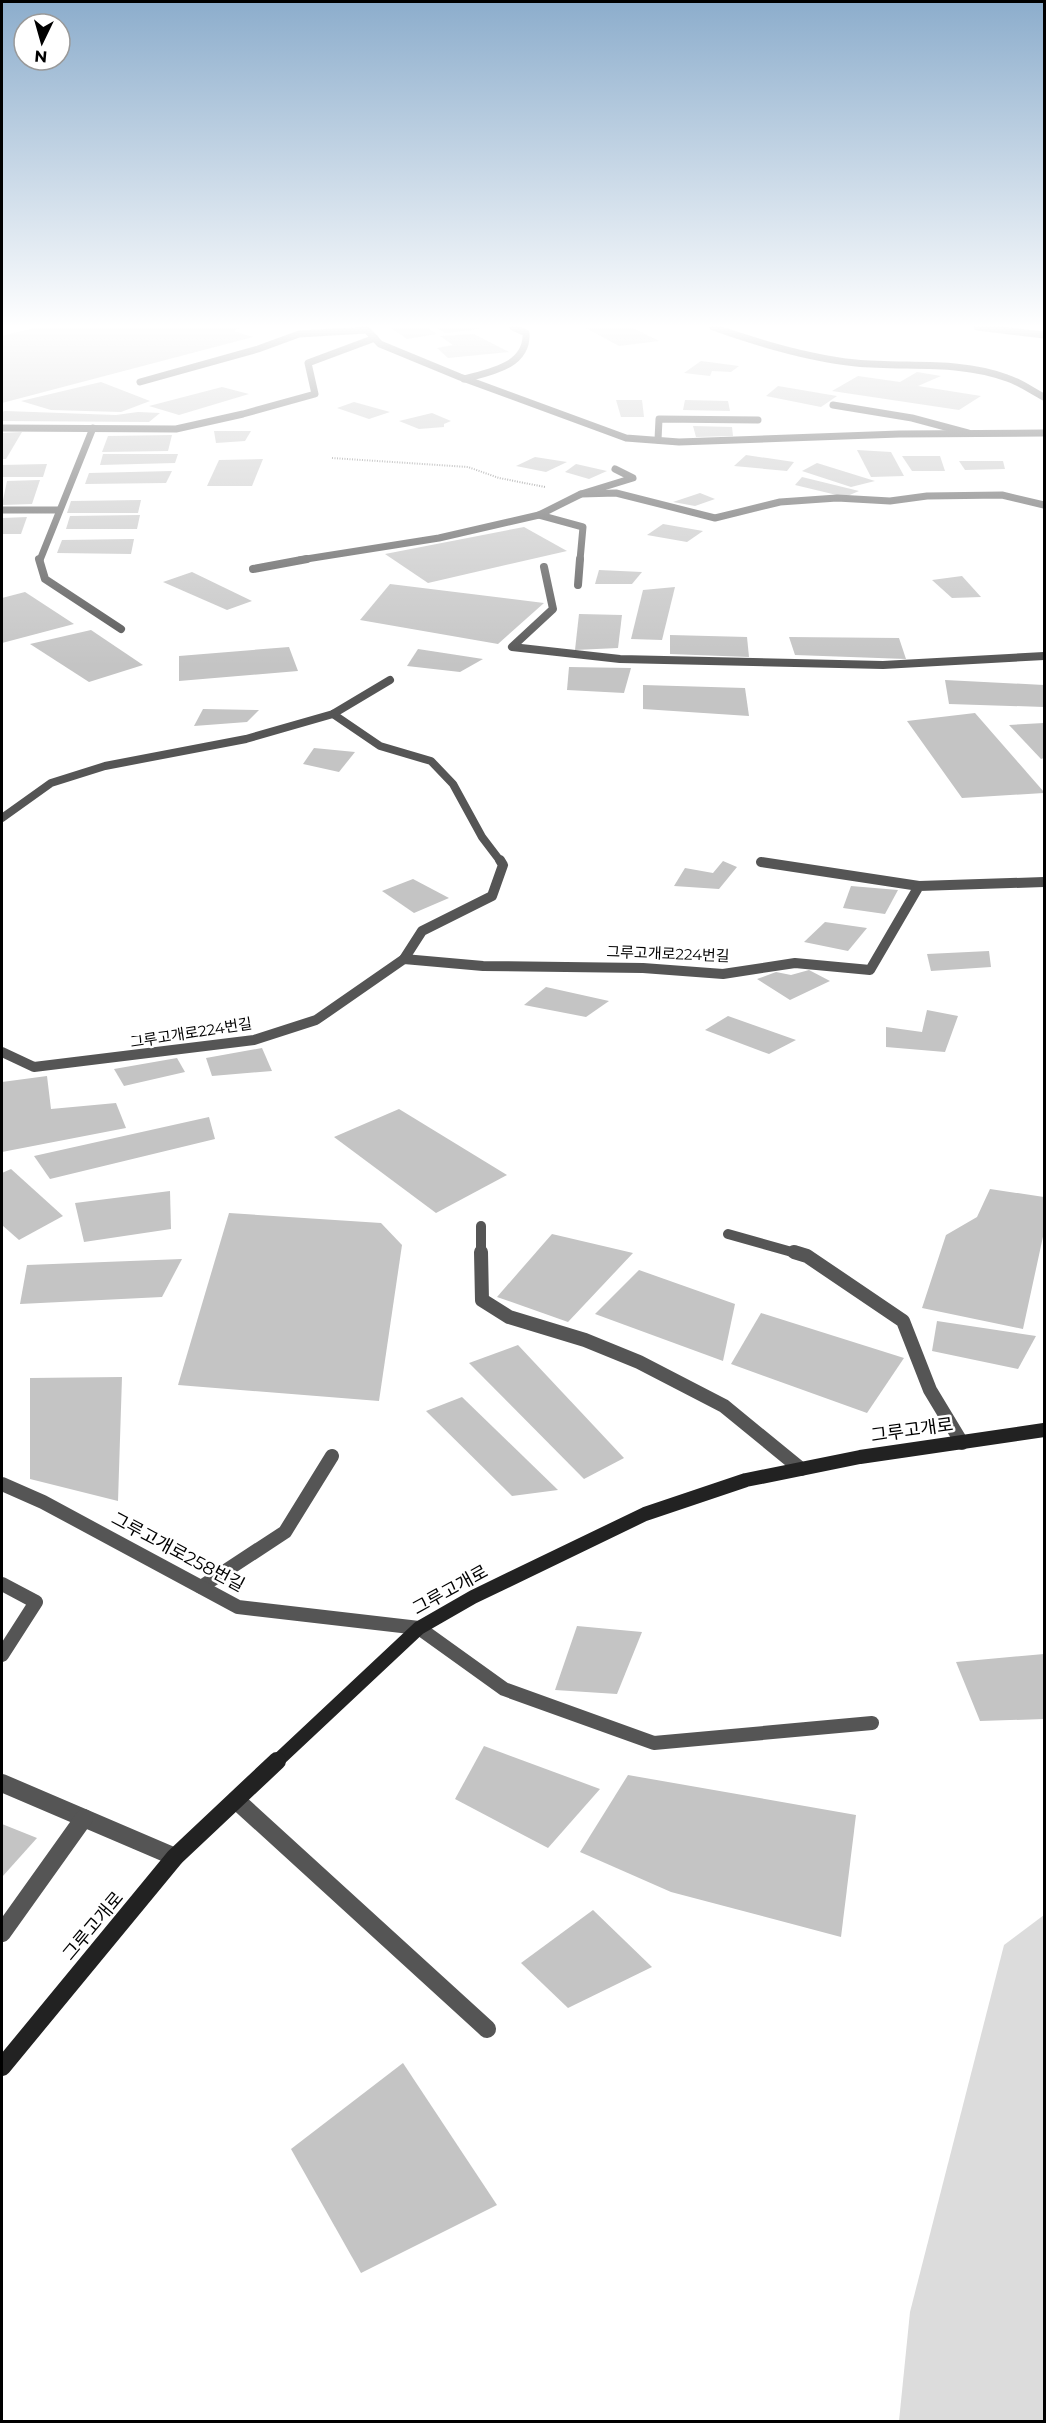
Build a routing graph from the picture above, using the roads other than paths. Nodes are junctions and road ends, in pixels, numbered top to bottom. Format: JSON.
{"nodes":[{"id":1,"x":88,"y":440,"type":"edge"},
{"id":2,"x":648,"y":440,"type":"edge"},
{"id":3,"x":741,"y":440,"type":"edge"},
{"id":4,"x":658,"y":441,"type":"joint"},
{"id":5,"x":615,"y":469,"type":"dead end"},
{"id":6,"x":581,"y":494,"type":"junction"},
{"id":7,"x":1044,"y":505,"type":"edge"},
{"id":8,"x":2,"y":510,"type":"edge"},
{"id":9,"x":59,"y":510,"type":"junction"},
{"id":10,"x":539,"y":515,"type":"junction"},
{"id":11,"x":544,"y":567,"type":"dead end"},
{"id":12,"x":253,"y":569,"type":"dead end"},
{"id":13,"x":578,"y":585,"type":"dead end"},
{"id":14,"x":121,"y":629,"type":"dead end"},
{"id":15,"x":1044,"y":656,"type":"edge"},
{"id":16,"x":390,"y":680,"type":"dead end"},
{"id":17,"x":333,"y":714,"type":"junction"},
{"id":18,"x":2,"y":818,"type":"edge"},
{"id":19,"x":760,"y":862,"type":"dead end"},
{"id":20,"x":1044,"y":882,"type":"edge"},
{"id":21,"x":919,"y":886,"type":"junction"},
{"id":22,"x":404,"y":959,"type":"junction"},
{"id":23,"x":2,"y":1052,"type":"edge"},
{"id":24,"x":481,"y":1226,"type":"dead end"},
{"id":25,"x":728,"y":1234,"type":"dead end"},
{"id":26,"x":1044,"y":1430,"type":"edge"},
{"id":27,"x":962,"y":1443,"type":"junction"},
{"id":28,"x":332,"y":1456,"type":"dead end"},
{"id":29,"x":801,"y":1469,"type":"junction"},
{"id":30,"x":2,"y":1484,"type":"edge"},
{"id":31,"x":2,"y":1584,"type":"edge"},
{"id":32,"x":201,"y":1587,"type":"junction"},
{"id":33,"x":419,"y":1628,"type":"junction"},
{"id":34,"x":2,"y":1655,"type":"edge"},
{"id":35,"x":872,"y":1723,"type":"dead end"},
{"id":36,"x":2,"y":1783,"type":"edge"},
{"id":37,"x":236,"y":1800,"type":"junction"},
{"id":38,"x":84,"y":1818,"type":"junction"},
{"id":39,"x":175,"y":1857,"type":"junction"},
{"id":40,"x":2,"y":1933,"type":"edge"},
{"id":41,"x":487,"y":2028,"type":"dead end"},
{"id":42,"x":2,"y":2067,"type":"edge"}],
"edges":[{"from":1,"to":9,"type":"street"},
{"from":2,"to":4,"type":"street"},
{"from":3,"to":4,"type":"street"},
{"from":5,"to":6,"type":"street"},
{"from":6,"to":7,"type":"street"},
{"from":6,"to":10,"type":"street"},
{"from":8,"to":9,"type":"street"},
{"from":9,"to":14,"type":"street"},
{"from":10,"to":12,"type":"street"},
{"from":10,"to":13,"type":"street"},
{"from":11,"to":15,"type":"street"},
{"from":16,"to":17,"type":"street"},
{"from":17,"to":18,"type":"street"},
{"from":17,"to":22,"type":"street","name":"그루고개로224번길"},
{"from":19,"to":21,"type":"street"},
{"from":20,"to":21,"type":"street"},
{"from":21,"to":22,"type":"street","name":"그루고개로224번길"},
{"from":22,"to":23,"type":"street","name":"그루고개로224번길"},
{"from":24,"to":29,"type":"street"},
{"from":25,"to":27,"type":"street"},
{"from":26,"to":27,"type":"street","name":"그루고개로"},
{"from":27,"to":29,"type":"street","name":"그루고개로"},
{"from":28,"to":32,"type":"street"},
{"from":29,"to":33,"type":"street","name":"그루고개로"},
{"from":30,"to":32,"type":"street","name":"그루고개로258번길"},
{"from":31,"to":34,"type":"street"},
{"from":32,"to":33,"type":"street","name":"그루고개로258번길"},
{"from":33,"to":35,"type":"street"},
{"from":33,"to":37,"type":"street","name":"그루고개로"},
{"from":36,"to":38,"type":"street"},
{"from":37,"to":39,"type":"street","name":"그루고개로"},
{"from":37,"to":41,"type":"street"},
{"from":38,"to":39,"type":"street"},
{"from":38,"to":40,"type":"street"},
{"from":39,"to":42,"type":"street","name":"그루고개로"}]}
